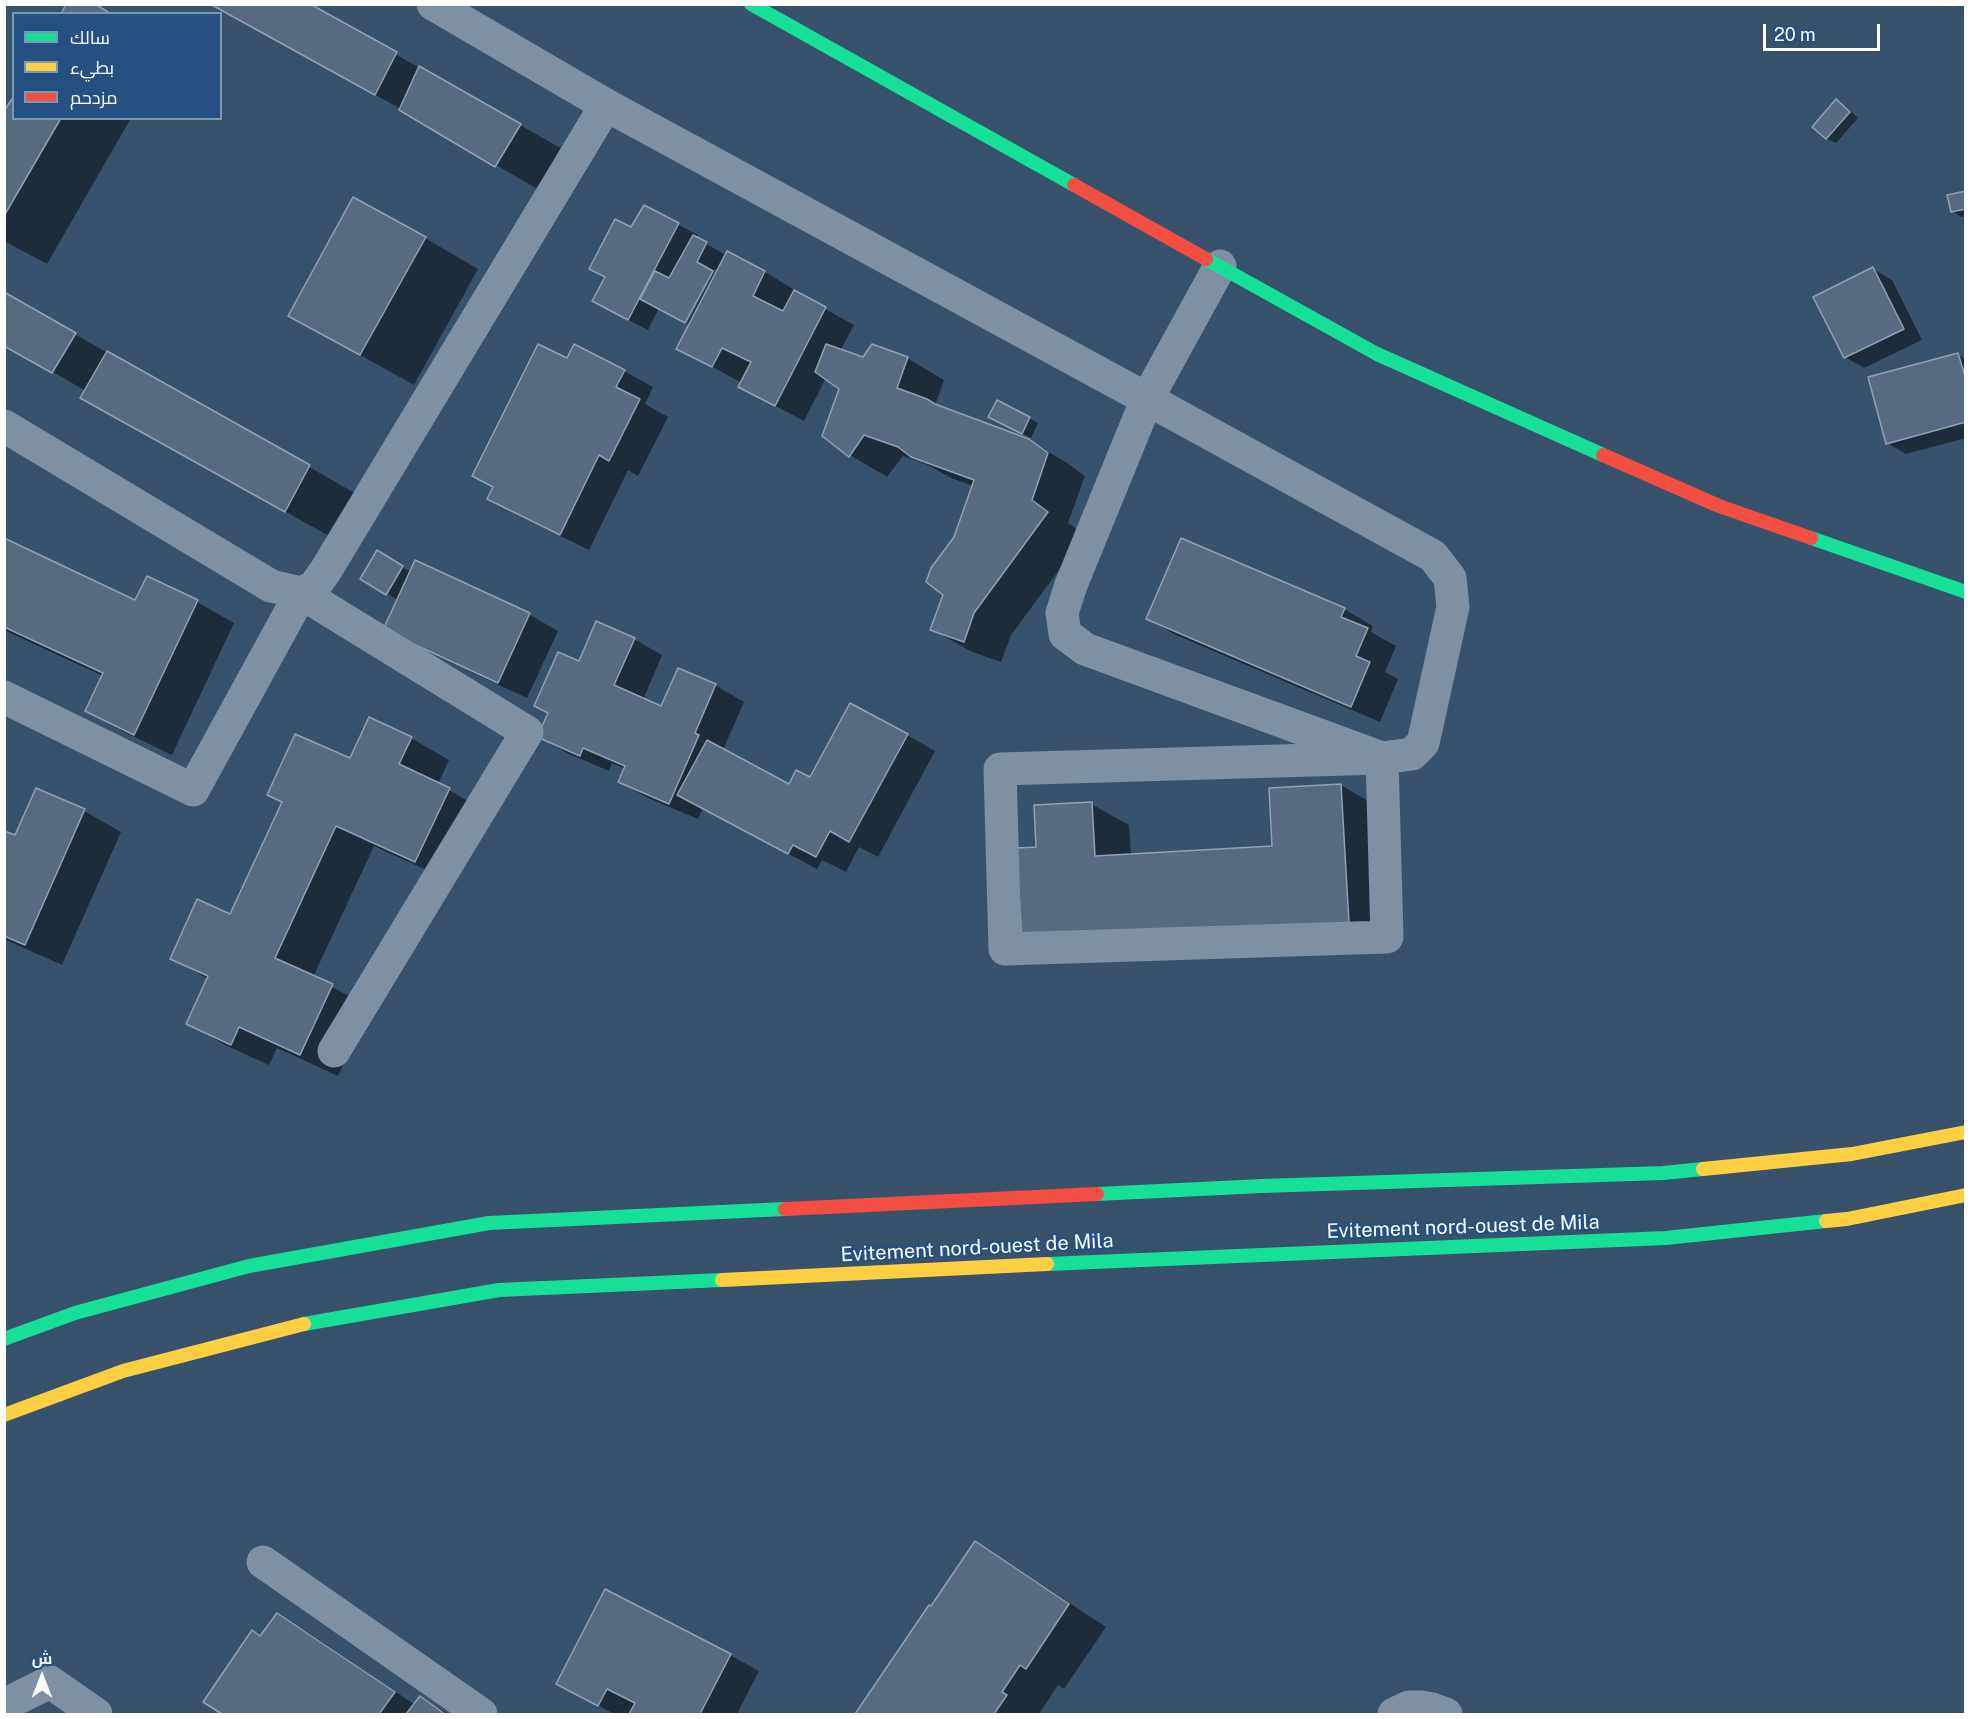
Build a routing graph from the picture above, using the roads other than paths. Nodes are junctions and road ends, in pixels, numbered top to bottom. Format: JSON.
{"nodes":[{"id":1,"x":432,"y":4,"type":"edge"},
{"id":2,"x":751,"y":4,"type":"edge"},
{"id":3,"x":606,"y":105,"type":"junction"},
{"id":4,"x":1220,"y":266,"type":"junction"},
{"id":5,"x":1146,"y":399,"type":"junction"},
{"id":6,"x":4,"y":426,"type":"edge"},
{"id":7,"x":1965,"y":592,"type":"edge"},
{"id":8,"x":301,"y":593,"type":"junction"},
{"id":9,"x":4,"y":697,"type":"edge"},
{"id":10,"x":1382,"y":758,"type":"junction"},
{"id":11,"x":334,"y":1051,"type":"dead end"},
{"id":12,"x":1965,"y":1132,"type":"edge"},
{"id":13,"x":1965,"y":1195,"type":"edge"},
{"id":14,"x":4,"y":1339,"type":"edge"},
{"id":15,"x":4,"y":1415,"type":"edge"},
{"id":16,"x":263,"y":1562,"type":"dead end"},
{"id":17,"x":4,"y":1705,"type":"edge"},
{"id":18,"x":96,"y":1714,"type":"edge"},
{"id":19,"x":481,"y":1714,"type":"edge"},
{"id":20,"x":1394,"y":1714,"type":"edge"},
{"id":21,"x":1446,"y":1714,"type":"edge"}],
"edges":[{"from":1,"to":3,"type":"street"},
{"from":2,"to":4,"type":"main road"},
{"from":3,"to":5,"type":"street"},
{"from":3,"to":8,"type":"street"},
{"from":4,"to":5,"type":"street"},
{"from":4,"to":7,"type":"main road"},
{"from":5,"to":10,"type":"street"},
{"from":5,"to":10,"type":"street"},
{"from":6,"to":8,"type":"street"},
{"from":8,"to":9,"type":"street"},
{"from":8,"to":11,"type":"street"},
{"from":10,"to":10,"type":"street"},
{"from":12,"to":14,"type":"main road"},
{"from":13,"to":15,"type":"main road","name":"Evitement nord-ouest de Mila"},
{"from":16,"to":19,"type":"street"},
{"from":17,"to":18,"type":"street"},
{"from":20,"to":21,"type":"street"}]}
